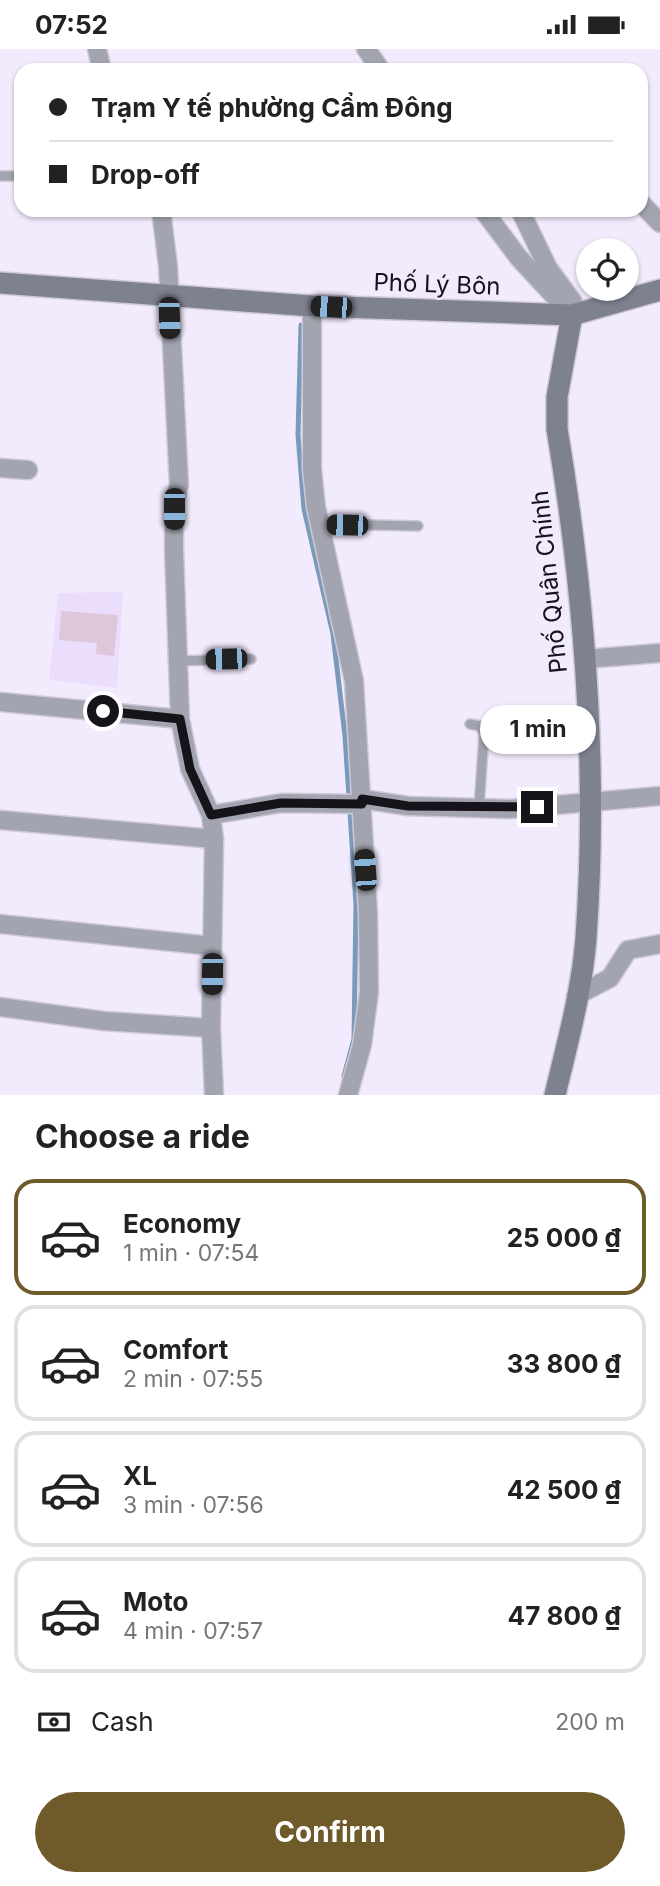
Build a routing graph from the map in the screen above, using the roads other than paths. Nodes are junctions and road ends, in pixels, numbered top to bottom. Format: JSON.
{"nodes":[{"id":1,"x":162,"y":217,"type":"edge"},
{"id":2,"x":488,"y":217,"type":"edge"},
{"id":3,"x":523,"y":217,"type":"edge"},
{"id":4,"x":0,"y":283,"type":"edge"},
{"id":5,"x":660,"y":290,"type":"edge"},
{"id":6,"x":169,"y":294,"type":"junction"},
{"id":7,"x":312,"y":306,"type":"junction"},
{"id":8,"x":576,"y":314,"type":"junction"},
{"id":9,"x":0,"y":468,"type":"edge"},
{"id":10,"x":28,"y":470,"type":"dead end"},
{"id":11,"x":320,"y":524,"type":"junction"},
{"id":12,"x":418,"y":526,"type":"dead end"},
{"id":13,"x":660,"y":653,"type":"edge"},
{"id":14,"x":251,"y":659,"type":"dead end"},
{"id":15,"x":585,"y":659,"type":"junction"},
{"id":16,"x":177,"y":661,"type":"junction"},
{"id":17,"x":0,"y":702,"type":"edge"},
{"id":18,"x":180,"y":719,"type":"junction"},
{"id":19,"x":470,"y":724,"type":"dead end"},
{"id":20,"x":660,"y":796,"type":"edge"},
{"id":21,"x":355,"y":803,"type":"junction"},
{"id":22,"x":589,"y":803,"type":"junction"},
{"id":23,"x":479,"y":808,"type":"junction"},
{"id":24,"x":211,"y":815,"type":"junction"},
{"id":25,"x":0,"y":820,"type":"edge"},
{"id":26,"x":214,"y":839,"type":"junction"},
{"id":27,"x":0,"y":924,"type":"edge"},
{"id":28,"x":660,"y":944,"type":"edge"},
{"id":29,"x":212,"y":946,"type":"junction"},
{"id":30,"x":576,"y":996,"type":"junction"},
{"id":31,"x":0,"y":1007,"type":"edge"},
{"id":32,"x":211,"y":1028,"type":"junction"},
{"id":33,"x":214,"y":1095,"type":"edge"},
{"id":34,"x":348,"y":1095,"type":"edge"},
{"id":35,"x":555,"y":1095,"type":"edge"}],
"edges":[{"from":1,"to":6,"type":"street"},
{"from":2,"to":8,"type":"street"},
{"from":3,"to":8,"type":"street"},
{"from":4,"to":6,"type":"street","name":"Phố Lý Bôn"},
{"from":5,"to":8,"type":"street","name":"Phố Lý Bôn"},
{"from":6,"to":7,"type":"street","name":"Phố Lý Bôn"},
{"from":6,"to":16,"type":"street"},
{"from":7,"to":8,"type":"street","name":"Phố Lý Bôn"},
{"from":7,"to":11,"type":"street"},
{"from":8,"to":15,"type":"street","name":"Phố Quân Chính"},
{"from":9,"to":10,"type":"street"},
{"from":11,"to":12,"type":"lane"},
{"from":11,"to":21,"type":"street"},
{"from":13,"to":15,"type":"street"},
{"from":14,"to":16,"type":"lane"},
{"from":15,"to":22,"type":"street","name":"Phố Quân Chính"},
{"from":16,"to":18,"type":"street"},
{"from":17,"to":18,"type":"street"},
{"from":18,"to":24,"type":"street"},
{"from":19,"to":23,"type":"lane"},
{"from":20,"to":22,"type":"street"},
{"from":21,"to":23,"type":"street"},
{"from":21,"to":24,"type":"street"},
{"from":21,"to":34,"type":"street"},
{"from":22,"to":23,"type":"street"},
{"from":22,"to":30,"type":"street","name":"Phố Quân Chính"},
{"from":24,"to":26,"type":"street"},
{"from":25,"to":26,"type":"street"},
{"from":26,"to":29,"type":"street"},
{"from":27,"to":29,"type":"street"},
{"from":28,"to":30,"type":"street"},
{"from":29,"to":32,"type":"street"},
{"from":30,"to":35,"type":"street","name":"Phố Quân Chính"},
{"from":31,"to":32,"type":"street"},
{"from":32,"to":33,"type":"street"}]}
